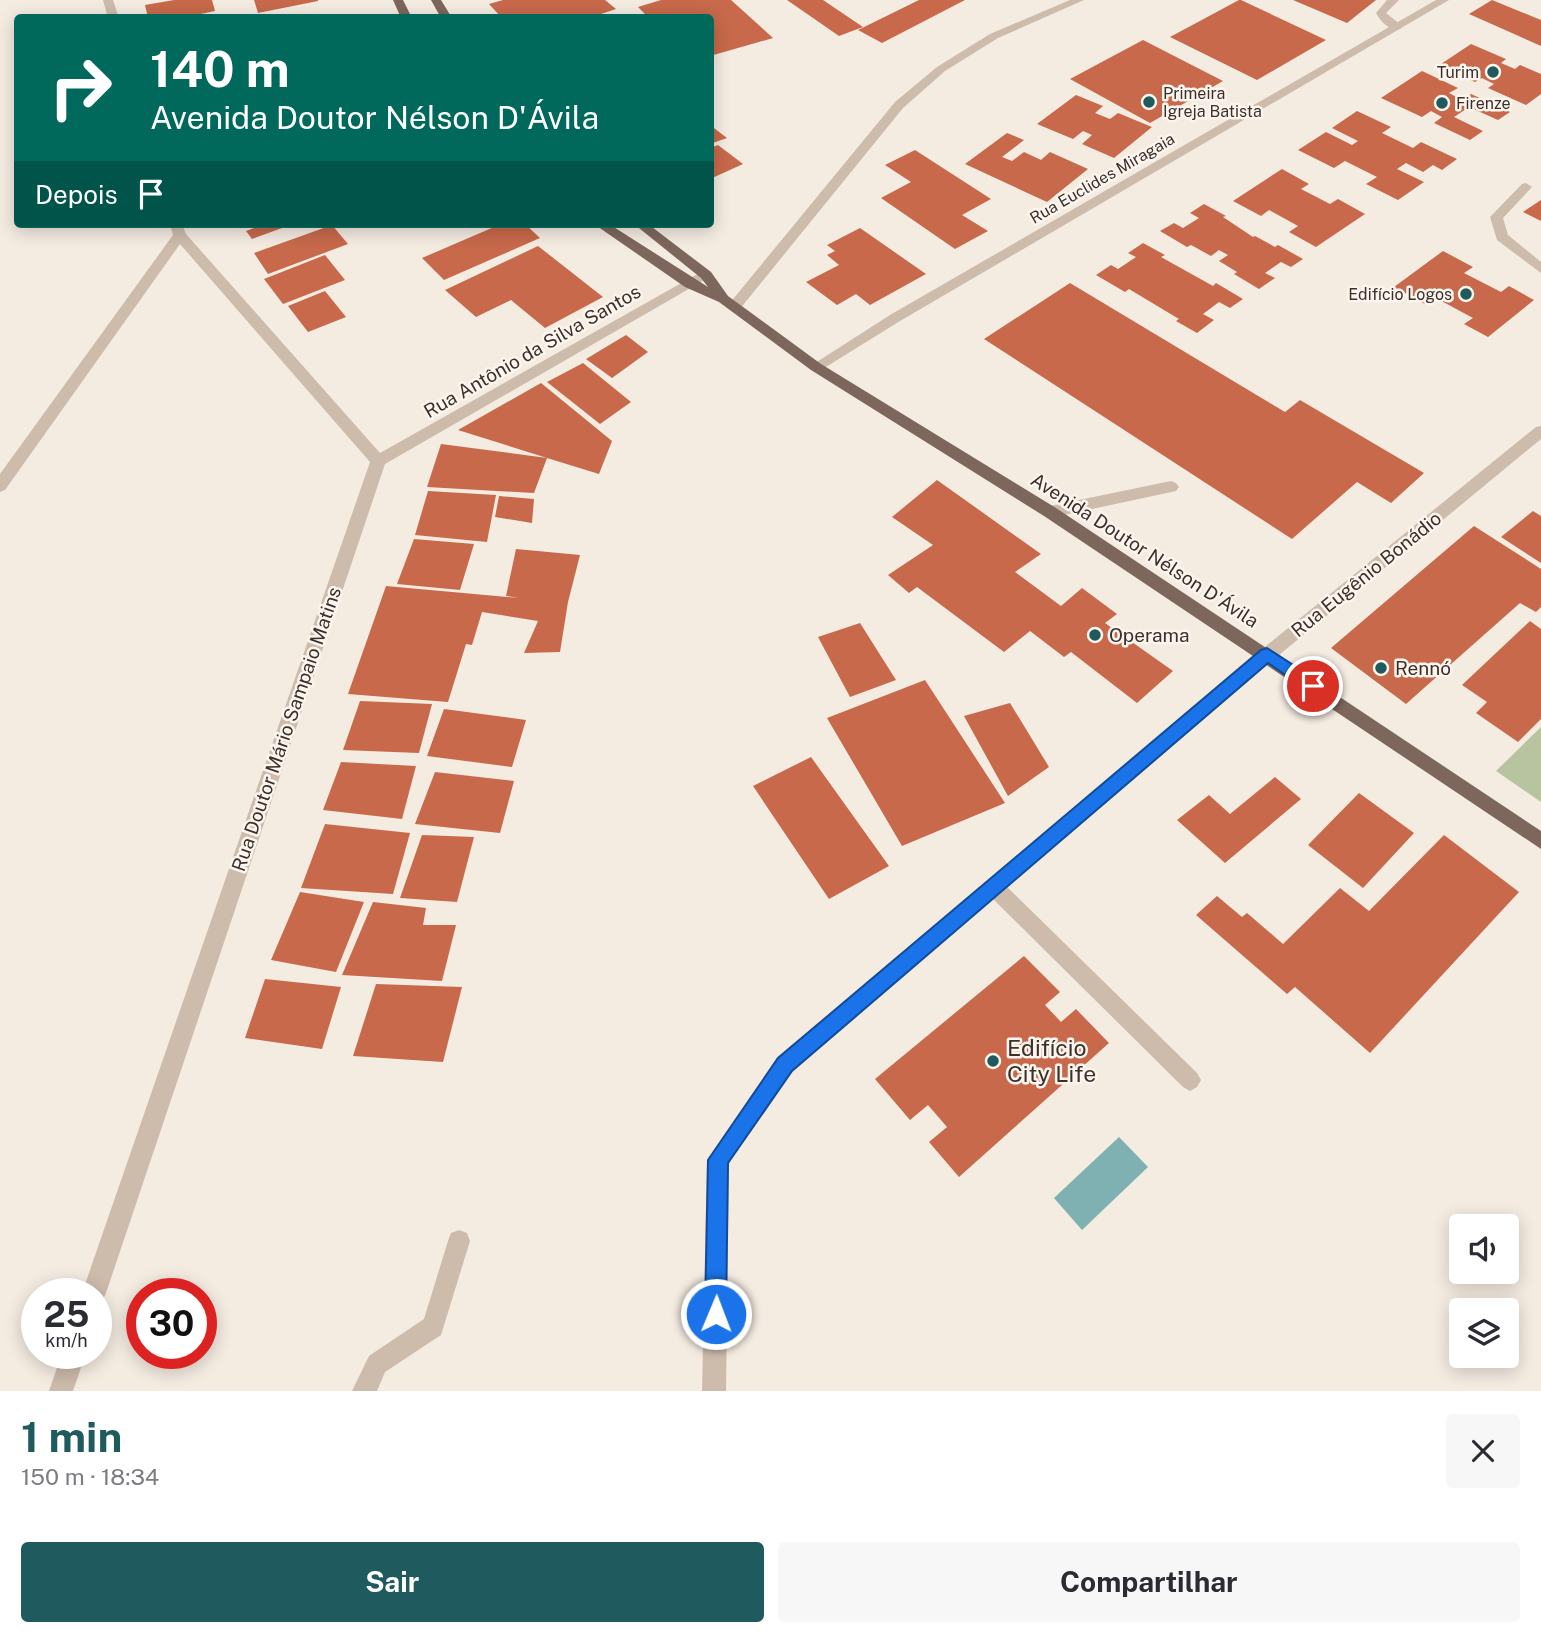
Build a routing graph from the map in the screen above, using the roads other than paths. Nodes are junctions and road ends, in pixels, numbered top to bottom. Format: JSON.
{"nodes":[{"id":1,"x":1079,"y":0,"type":"edge"},
{"id":2,"x":1394,"y":0,"type":"edge"},
{"id":3,"x":1444,"y":0,"type":"edge"},
{"id":4,"x":1398,"y":27,"type":"junction"},
{"id":5,"x":1526,"y":187,"type":"dead end"},
{"id":6,"x":606,"y":228,"type":"edge"},
{"id":7,"x":645,"y":228,"type":"edge"},
{"id":8,"x":178,"y":229,"type":"edge"},
{"id":9,"x":1541,"y":269,"type":"edge"},
{"id":10,"x":706,"y":275,"type":"junction"},
{"id":11,"x":690,"y":284,"type":"junction"},
{"id":12,"x":729,"y":303,"type":"junction"},
{"id":13,"x":816,"y":367,"type":"junction"},
{"id":14,"x":1541,"y":431,"type":"edge"},
{"id":15,"x":378,"y":461,"type":"junction"},
{"id":16,"x":0,"y":486,"type":"edge"},
{"id":17,"x":1171,"y":487,"type":"dead end"},
{"id":18,"x":1050,"y":512,"type":"junction"},
{"id":19,"x":1267,"y":654,"type":"junction"},
{"id":20,"x":1541,"y":841,"type":"edge"},
{"id":21,"x":994,"y":887,"type":"junction"},
{"id":22,"x":1190,"y":1080,"type":"dead end"},
{"id":23,"x":459,"y":1241,"type":"dead end"},
{"id":24,"x":99,"y":1278,"type":"edge"},
{"id":25,"x":69,"y":1369,"type":"edge"},
{"id":26,"x":61,"y":1391,"type":"edge"},
{"id":27,"x":364,"y":1391,"type":"edge"},
{"id":28,"x":714,"y":1391,"type":"edge"}],
"edges":[{"from":1,"to":12,"type":"street"},
{"from":2,"to":4,"type":"street"},
{"from":3,"to":4,"type":"street","name":"Rua Euclides Miragaia"},
{"from":4,"to":13,"type":"street","name":"Rua Euclides Miragaia"},
{"from":5,"to":9,"type":"street"},
{"from":6,"to":11,"type":"main road","name":"Avenida Doutor Nélson D'Ávila"},
{"from":7,"to":10,"type":"main road","name":"Avenida Doutor Nélson D'Ávila"},
{"from":8,"to":15,"type":"street"},
{"from":8,"to":16,"type":"street"},
{"from":10,"to":11,"type":"street","name":"Rua Antônio da Silva Santos"},
{"from":10,"to":12,"type":"main road","name":"Avenida Doutor Nélson D'Ávila"},
{"from":11,"to":12,"type":"main road","name":"Avenida Doutor Nélson D'Ávila"},
{"from":11,"to":15,"type":"street","name":"Rua Antônio da Silva Santos"},
{"from":12,"to":13,"type":"main road","name":"Avenida Doutor Nélson D'Ávila"},
{"from":13,"to":18,"type":"main road","name":"Avenida Doutor Nélson D'Ávila"},
{"from":14,"to":19,"type":"street","name":"Rua Eugênio Bonádio"},
{"from":15,"to":24,"type":"street","name":"Rua Doutor Mário Sampaio Matins"},
{"from":17,"to":18,"type":"street"},
{"from":18,"to":19,"type":"main road","name":"Avenida Doutor Nélson D'Ávila"},
{"from":19,"to":20,"type":"main road","name":"Avenida Doutor Nélson D'Ávila"},
{"from":19,"to":21,"type":"street","name":"Rua Eugênio Bonádio"},
{"from":21,"to":22,"type":"street"},
{"from":21,"to":28,"type":"street","name":"Rua Eugênio Bonádio"},
{"from":23,"to":27,"type":"street"},
{"from":25,"to":26,"type":"street"}]}
